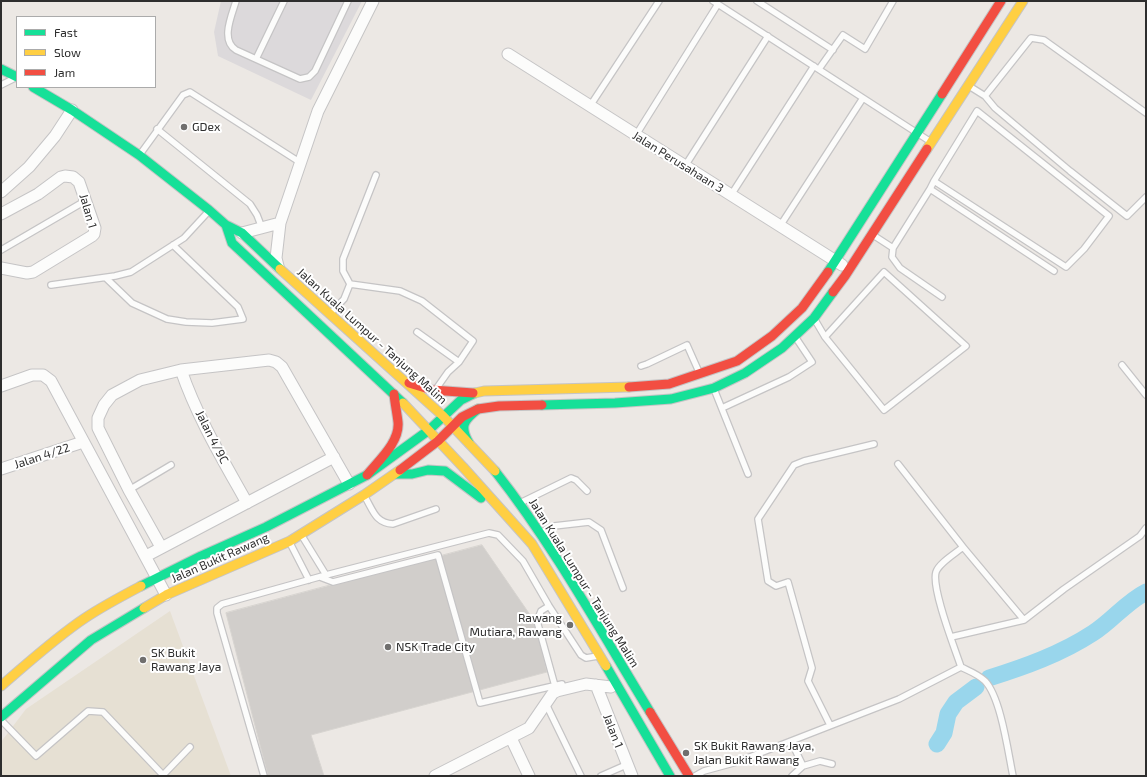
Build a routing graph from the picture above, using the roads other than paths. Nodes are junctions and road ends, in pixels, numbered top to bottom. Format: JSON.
{"nodes":[{"id":1,"x":236,"y":1,"type":"edge"},
{"id":2,"x":284,"y":1,"type":"edge"},
{"id":3,"x":348,"y":1,"type":"edge"},
{"id":4,"x":373,"y":1,"type":"edge"},
{"id":5,"x":659,"y":1,"type":"edge"},
{"id":6,"x":757,"y":1,"type":"edge"},
{"id":7,"x":894,"y":1,"type":"edge"},
{"id":8,"x":1002,"y":1,"type":"edge"},
{"id":9,"x":1023,"y":1,"type":"edge"},
{"id":10,"x":715,"y":3,"type":"edge"},
{"id":11,"x":768,"y":36,"type":"junction"},
{"id":12,"x":832,"y":50,"type":"junction"},
{"id":13,"x":508,"y":54,"type":"dead end"},
{"id":14,"x":256,"y":59,"type":"junction"},
{"id":15,"x":814,"y":66,"type":"junction"},
{"id":16,"x":1,"y":69,"type":"edge"},
{"id":17,"x":819,"y":69,"type":"junction"},
{"id":18,"x":16,"y":76,"type":"edge"},
{"id":19,"x":16,"y":78,"type":"edge"},
{"id":20,"x":1,"y":85,"type":"edge"},
{"id":21,"x":969,"y":85,"type":"junction"},
{"id":22,"x":35,"y":88,"type":"edge"},
{"id":23,"x":985,"y":96,"type":"junction"},
{"id":24,"x":863,"y":98,"type":"junction"},
{"id":25,"x":590,"y":106,"type":"junction"},
{"id":26,"x":72,"y":110,"type":"junction"},
{"id":27,"x":1146,"y":113,"type":"edge"},
{"id":28,"x":157,"y":129,"type":"junction"},
{"id":29,"x":918,"y":133,"type":"junction"},
{"id":30,"x":636,"y":135,"type":"junction"},
{"id":31,"x":932,"y":142,"type":"junction"},
{"id":32,"x":140,"y":155,"type":"junction"},
{"id":33,"x":301,"y":163,"type":"junction"},
{"id":34,"x":685,"y":166,"type":"junction"},
{"id":35,"x":376,"y":175,"type":"dead end"},
{"id":36,"x":934,"y":181,"type":"junction"},
{"id":37,"x":930,"y":188,"type":"junction"},
{"id":38,"x":3,"y":191,"type":"edge"},
{"id":39,"x":731,"y":195,"type":"junction"},
{"id":40,"x":1146,"y":197,"type":"edge"},
{"id":41,"x":85,"y":201,"type":"junction"},
{"id":42,"x":16,"y":206,"type":"junction"},
{"id":43,"x":209,"y":210,"type":"junction"},
{"id":44,"x":1,"y":214,"type":"edge"},
{"id":45,"x":280,"y":223,"type":"junction"},
{"id":46,"x":226,"y":225,"type":"junction"},
{"id":47,"x":780,"y":226,"type":"junction"},
{"id":48,"x":262,"y":228,"type":"junction"},
{"id":49,"x":242,"y":233,"type":"junction"},
{"id":50,"x":872,"y":234,"type":"junction"},
{"id":51,"x":173,"y":246,"type":"junction"},
{"id":52,"x":893,"y":248,"type":"junction"},
{"id":53,"x":1,"y":250,"type":"edge"},
{"id":54,"x":836,"y":261,"type":"junction"},
{"id":55,"x":278,"y":266,"type":"junction"},
{"id":56,"x":1,"y":268,"type":"edge"},
{"id":57,"x":849,"y":269,"type":"junction"},
{"id":58,"x":1054,"y":271,"type":"dead end"},
{"id":59,"x":106,"y":278,"type":"junction"},
{"id":60,"x":350,"y":284,"type":"junction"},
{"id":61,"x":51,"y":285,"type":"dead end"},
{"id":62,"x":942,"y":297,"type":"dead end"},
{"id":63,"x":330,"y":313,"type":"junction"},
{"id":64,"x":814,"y":318,"type":"junction"},
{"id":65,"x":417,"y":332,"type":"dead end"},
{"id":66,"x":795,"y":336,"type":"junction"},
{"id":67,"x":825,"y":337,"type":"junction"},
{"id":68,"x":459,"y":362,"type":"junction"},
{"id":69,"x":1122,"y":365,"type":"dead end"},
{"id":70,"x":641,"y":366,"type":"dead end"},
{"id":71,"x":181,"y":370,"type":"junction"},
{"id":72,"x":700,"y":374,"type":"junction"},
{"id":73,"x":402,"y":380,"type":"junction"},
{"id":74,"x":1,"y":386,"type":"edge"},
{"id":75,"x":635,"y":386,"type":"junction"},
{"id":76,"x":714,"y":388,"type":"junction"},
{"id":77,"x":435,"y":390,"type":"junction"},
{"id":78,"x":473,"y":393,"type":"junction"},
{"id":79,"x":394,"y":394,"type":"junction"},
{"id":80,"x":1146,"y":395,"type":"edge"},
{"id":81,"x":636,"y":402,"type":"junction"},
{"id":82,"x":722,"y":408,"type":"junction"},
{"id":83,"x":478,"y":409,"type":"junction"},
{"id":84,"x":443,"y":416,"type":"junction"},
{"id":85,"x":453,"y":427,"type":"junction"},
{"id":86,"x":428,"y":430,"type":"junction"},
{"id":87,"x":438,"y":441,"type":"junction"},
{"id":88,"x":83,"y":442,"type":"junction"},
{"id":89,"x":874,"y":444,"type":"dead end"},
{"id":90,"x":470,"y":446,"type":"junction"},
{"id":91,"x":334,"y":457,"type":"junction"},
{"id":92,"x":898,"y":464,"type":"dead end"},
{"id":93,"x":171,"y":465,"type":"dead end"},
{"id":94,"x":1,"y":469,"type":"edge"},
{"id":95,"x":395,"y":474,"type":"junction"},
{"id":96,"x":748,"y":474,"type":"dead end"},
{"id":97,"x":366,"y":475,"type":"junction"},
{"id":98,"x":349,"y":484,"type":"junction"},
{"id":99,"x":129,"y":490,"type":"junction"},
{"id":100,"x":587,"y":491,"type":"dead end"},
{"id":101,"x":364,"y":495,"type":"junction"},
{"id":102,"x":247,"y":502,"type":"junction"},
{"id":103,"x":520,"y":503,"type":"junction"},
{"id":104,"x":436,"y":509,"type":"dead end"},
{"id":105,"x":266,"y":527,"type":"junction"},
{"id":106,"x":1146,"y":528,"type":"edge"},
{"id":107,"x":541,"y":533,"type":"junction"},
{"id":108,"x":301,"y":534,"type":"junction"},
{"id":109,"x":290,"y":541,"type":"junction"},
{"id":110,"x":532,"y":544,"type":"junction"},
{"id":111,"x":963,"y":547,"type":"junction"},
{"id":112,"x":161,"y":548,"type":"junction"},
{"id":113,"x":146,"y":556,"type":"junction"},
{"id":114,"x":326,"y":575,"type":"junction"},
{"id":115,"x":158,"y":577,"type":"junction"},
{"id":116,"x":319,"y":577,"type":"junction"},
{"id":117,"x":309,"y":580,"type":"junction"},
{"id":118,"x":623,"y":588,"type":"dead end"},
{"id":119,"x":166,"y":595,"type":"junction"},
{"id":120,"x":549,"y":606,"type":"junction"},
{"id":121,"x":1024,"y":620,"type":"junction"},
{"id":122,"x":951,"y":637,"type":"junction"},
{"id":123,"x":600,"y":656,"type":"junction"},
{"id":124,"x":961,"y":667,"type":"junction"},
{"id":125,"x":596,"y":685,"type":"junction"},
{"id":126,"x":556,"y":686,"type":"junction"},
{"id":127,"x":611,"y":687,"type":"junction"},
{"id":128,"x":9,"y":688,"type":"edge"},
{"id":129,"x":546,"y":704,"type":"junction"},
{"id":130,"x":1,"y":718,"type":"edge"},
{"id":131,"x":830,"y":726,"type":"junction"},
{"id":132,"x":511,"y":738,"type":"junction"},
{"id":133,"x":648,"y":738,"type":"junction"},
{"id":134,"x":791,"y":741,"type":"junction"},
{"id":135,"x":190,"y":748,"type":"dead end"},
{"id":136,"x":832,"y":764,"type":"dead end"},
{"id":137,"x":626,"y":765,"type":"junction"},
{"id":138,"x":803,"y":766,"type":"junction"},
{"id":139,"x":441,"y":775,"type":"edge"},
{"id":140,"x":264,"y":776,"type":"edge"},
{"id":141,"x":529,"y":776,"type":"edge"},
{"id":142,"x":580,"y":776,"type":"edge"},
{"id":143,"x":601,"y":776,"type":"edge"},
{"id":144,"x":632,"y":776,"type":"edge"},
{"id":145,"x":670,"y":776,"type":"edge"},
{"id":146,"x":689,"y":776,"type":"edge"},
{"id":147,"x":695,"y":776,"type":"edge"},
{"id":148,"x":792,"y":776,"type":"edge"},
{"id":149,"x":1013,"y":776,"type":"edge"}],
"edges":[{"from":1,"to":14,"type":"lane"},
{"from":2,"to":14,"type":"lane"},
{"from":3,"to":14,"type":"lane"},
{"from":4,"to":33,"type":"street"},
{"from":5,"to":25,"type":"lane"},
{"from":6,"to":12,"type":"lane"},
{"from":7,"to":12,"type":"lane"},
{"from":8,"to":29,"type":"street"},
{"from":9,"to":21,"type":"street"},
{"from":10,"to":11,"type":"lane"},
{"from":10,"to":30,"type":"lane"},
{"from":11,"to":15,"type":"lane"},
{"from":11,"to":34,"type":"lane"},
{"from":12,"to":17,"type":"lane"},
{"from":13,"to":25,"type":"street","name":"Jalan Perusahaan 3"},
{"from":15,"to":17,"type":"lane"},
{"from":15,"to":39,"type":"lane"},
{"from":16,"to":18,"type":"street"},
{"from":17,"to":24,"type":"lane"},
{"from":19,"to":20,"type":"lane"},
{"from":21,"to":23,"type":"lane"},
{"from":21,"to":31,"type":"street"},
{"from":22,"to":26,"type":"street","name":"Jalan Kuala Lumpur - Tanjung Malim"},
{"from":23,"to":27,"type":"lane"},
{"from":23,"to":40,"type":"lane"},
{"from":24,"to":29,"type":"lane"},
{"from":24,"to":47,"type":"lane"},
{"from":25,"to":30,"type":"street","name":"Jalan Perusahaan 3"},
{"from":26,"to":32,"type":"street","name":"Jalan Kuala Lumpur - Tanjung Malim"},
{"from":26,"to":38,"type":"street"},
{"from":28,"to":32,"type":"lane"},
{"from":28,"to":33,"type":"lane"},
{"from":28,"to":48,"type":"lane"},
{"from":29,"to":31,"type":"lane"},
{"from":29,"to":54,"type":"street"},
{"from":30,"to":34,"type":"street","name":"Jalan Perusahaan 3"},
{"from":31,"to":50,"type":"street"},
{"from":32,"to":43,"type":"street","name":"Jalan Kuala Lumpur - Tanjung Malim"},
{"from":33,"to":45,"type":"street"},
{"from":34,"to":39,"type":"street","name":"Jalan Perusahaan 3"},
{"from":35,"to":60,"type":"lane"},
{"from":36,"to":36,"type":"lane"},
{"from":36,"to":37,"type":"lane"},
{"from":37,"to":52,"type":"lane"},
{"from":37,"to":58,"type":"lane"},
{"from":38,"to":42,"type":"street"},
{"from":39,"to":47,"type":"street","name":"Jalan Perusahaan 3"},
{"from":41,"to":42,"type":"street","name":"Jalan 1"},
{"from":41,"to":53,"type":"lane"},
{"from":41,"to":56,"type":"street","name":"Jalan 1"},
{"from":42,"to":44,"type":"street","name":"Jalan 1"},
{"from":43,"to":46,"type":"street","name":"Jalan Kuala Lumpur - Tanjung Malim"},
{"from":43,"to":51,"type":"lane"},
{"from":45,"to":48,"type":"street"},
{"from":45,"to":55,"type":"street"},
{"from":46,"to":49,"type":"street","name":"Jalan Kuala Lumpur - Tanjung Malim"},
{"from":46,"to":79,"type":"street","name":"Jalan Kuala Lumpur - Tanjung Malim"},
{"from":47,"to":54,"type":"street","name":"Jalan Perusahaan 3"},
{"from":48,"to":49,"type":"street"},
{"from":49,"to":55,"type":"street","name":"Jalan Kuala Lumpur - Tanjung Malim"},
{"from":50,"to":52,"type":"lane"},
{"from":50,"to":57,"type":"street"},
{"from":51,"to":59,"type":"lane"},
{"from":51,"to":59,"type":"lane"},
{"from":52,"to":62,"type":"lane"},
{"from":54,"to":57,"type":"street","name":"Jalan Perusahaan 3"},
{"from":54,"to":72,"type":"street"},
{"from":55,"to":63,"type":"street","name":"Jalan Kuala Lumpur - Tanjung Malim"},
{"from":57,"to":64,"type":"street"},
{"from":59,"to":61,"type":"lane"},
{"from":60,"to":63,"type":"lane"},
{"from":60,"to":68,"type":"lane"},
{"from":63,"to":73,"type":"street","name":"Jalan Kuala Lumpur - Tanjung Malim"},
{"from":64,"to":66,"type":"street"},
{"from":64,"to":67,"type":"lane"},
{"from":65,"to":68,"type":"lane"},
{"from":66,"to":76,"type":"street"},
{"from":66,"to":82,"type":"lane"},
{"from":67,"to":67,"type":"lane"},
{"from":68,"to":77,"type":"lane"},
{"from":69,"to":80,"type":"lane"},
{"from":70,"to":72,"type":"lane"},
{"from":71,"to":91,"type":"street"},
{"from":71,"to":99,"type":"street"},
{"from":71,"to":102,"type":"street","name":"Jalan 4/9C"},
{"from":72,"to":75,"type":"street"},
{"from":73,"to":77,"type":"street"},
{"from":73,"to":84,"type":"street","name":"Jalan Kuala Lumpur - Tanjung Malim"},
{"from":74,"to":88,"type":"street"},
{"from":75,"to":78,"type":"street"},
{"from":75,"to":81,"type":"street"},
{"from":76,"to":81,"type":"street"},
{"from":76,"to":82,"type":"lane"},
{"from":77,"to":78,"type":"street"},
{"from":78,"to":84,"type":"street","name":"Jalan Bukit Rawang"},
{"from":79,"to":86,"type":"street","name":"Jalan Kuala Lumpur - Tanjung Malim"},
{"from":79,"to":97,"type":"street"},
{"from":81,"to":83,"type":"street"},
{"from":82,"to":96,"type":"lane"},
{"from":83,"to":85,"type":"street","name":"Jalan Bukit Rawang"},
{"from":83,"to":90,"type":"street"},
{"from":84,"to":85,"type":"street","name":"Jalan Kuala Lumpur - Tanjung Malim"},
{"from":84,"to":86,"type":"street","name":"Jalan Bukit Rawang"},
{"from":85,"to":87,"type":"street","name":"Jalan Bukit Rawang"},
{"from":85,"to":90,"type":"street","name":"Jalan Kuala Lumpur - Tanjung Malim"},
{"from":86,"to":87,"type":"street","name":"Jalan Kuala Lumpur - Tanjung Malim"},
{"from":86,"to":97,"type":"street","name":"Jalan Bukit Rawang"},
{"from":87,"to":95,"type":"street","name":"Jalan Bukit Rawang"},
{"from":87,"to":110,"type":"street","name":"Jalan Kuala Lumpur - Tanjung Malim"},
{"from":88,"to":94,"type":"street","name":"Jalan 4/22"},
{"from":88,"to":113,"type":"street"},
{"from":89,"to":131,"type":"lane"},
{"from":90,"to":103,"type":"street","name":"Jalan Kuala Lumpur - Tanjung Malim"},
{"from":91,"to":98,"type":"street"},
{"from":91,"to":102,"type":"street"},
{"from":92,"to":111,"type":"lane"},
{"from":93,"to":99,"type":"lane"},
{"from":95,"to":101,"type":"street","name":"Jalan Bukit Rawang"},
{"from":95,"to":110,"type":"street"},
{"from":97,"to":98,"type":"street","name":"Jalan Bukit Rawang"},
{"from":98,"to":105,"type":"street","name":"Jalan Bukit Rawang"},
{"from":99,"to":112,"type":"street"},
{"from":100,"to":103,"type":"lane"},
{"from":101,"to":104,"type":"lane"},
{"from":101,"to":108,"type":"street","name":"Jalan Bukit Rawang"},
{"from":102,"to":112,"type":"street"},
{"from":103,"to":107,"type":"street","name":"Jalan Kuala Lumpur - Tanjung Malim"},
{"from":105,"to":108,"type":"street"},
{"from":105,"to":115,"type":"street","name":"Jalan Bukit Rawang"},
{"from":106,"to":121,"type":"lane"},
{"from":107,"to":118,"type":"lane"},
{"from":107,"to":146,"type":"street","name":"Jalan Kuala Lumpur - Tanjung Malim"},
{"from":108,"to":109,"type":"street","name":"Jalan Bukit Rawang"},
{"from":108,"to":114,"type":"lane"},
{"from":109,"to":117,"type":"lane"},
{"from":109,"to":119,"type":"street","name":"Jalan Bukit Rawang"},
{"from":110,"to":123,"type":"street","name":"Jalan Kuala Lumpur - Tanjung Malim"},
{"from":111,"to":121,"type":"lane"},
{"from":111,"to":122,"type":"lane"},
{"from":112,"to":113,"type":"street"},
{"from":113,"to":115,"type":"street"},
{"from":114,"to":116,"type":"lane"},
{"from":114,"to":120,"type":"lane"},
{"from":115,"to":119,"type":"street"},
{"from":115,"to":128,"type":"street","name":"Jalan Bukit Rawang"},
{"from":116,"to":117,"type":"lane"},
{"from":116,"to":126,"type":"lane"},
{"from":117,"to":140,"type":"lane"},
{"from":119,"to":128,"type":"street","name":"Jalan Bukit Rawang"},
{"from":120,"to":123,"type":"lane"},
{"from":120,"to":126,"type":"lane"},
{"from":121,"to":122,"type":"lane"},
{"from":122,"to":124,"type":"lane"},
{"from":123,"to":133,"type":"street","name":"Jalan Kuala Lumpur - Tanjung Malim"},
{"from":124,"to":131,"type":"lane"},
{"from":124,"to":149,"type":"lane"},
{"from":125,"to":127,"type":"street"},
{"from":125,"to":129,"type":"street"},
{"from":125,"to":137,"type":"street","name":"Jalan 1"},
{"from":126,"to":127,"type":"lane"},
{"from":127,"to":133,"type":"lane"},
{"from":128,"to":130,"type":"street","name":"Jalan Bukit Rawang"},
{"from":129,"to":132,"type":"street"},
{"from":129,"to":142,"type":"lane"},
{"from":130,"to":135,"type":"lane"},
{"from":131,"to":134,"type":"lane"},
{"from":132,"to":139,"type":"street"},
{"from":132,"to":141,"type":"street"},
{"from":133,"to":145,"type":"street","name":"Jalan Kuala Lumpur - Tanjung Malim"},
{"from":134,"to":138,"type":"lane"},
{"from":134,"to":147,"type":"lane"},
{"from":136,"to":138,"type":"lane"},
{"from":137,"to":143,"type":"lane"},
{"from":137,"to":144,"type":"street","name":"Jalan 1"},
{"from":138,"to":148,"type":"lane"}]}
